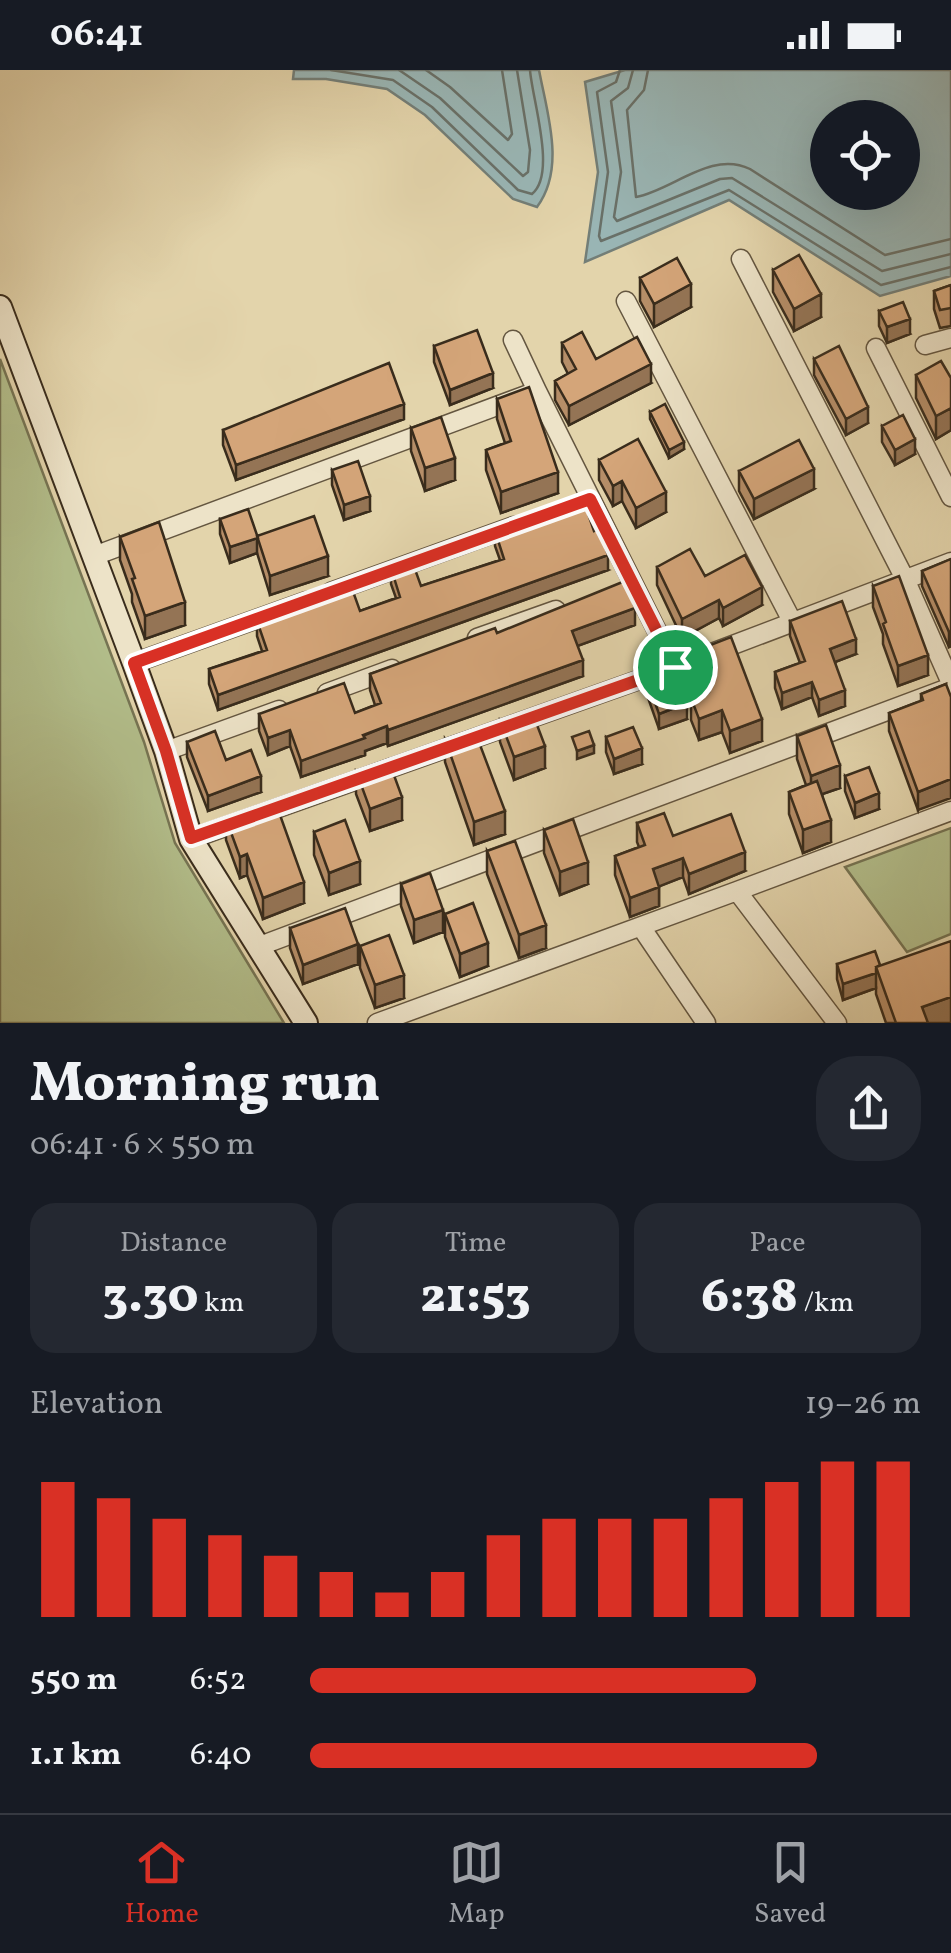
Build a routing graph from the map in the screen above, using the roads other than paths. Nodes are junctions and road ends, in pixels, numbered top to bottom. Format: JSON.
{"nodes":[{"id":1,"x":741,"y":260,"type":"dead end"},
{"id":2,"x":626,"y":302,"type":"dead end"},
{"id":3,"x":0,"y":307,"type":"edge"},
{"id":4,"x":951,"y":338,"type":"edge"},
{"id":5,"x":514,"y":340,"type":"dead end"},
{"id":6,"x":926,"y":345,"type":"dead end"},
{"id":7,"x":876,"y":348,"type":"dead end"},
{"id":8,"x":536,"y":391,"type":"junction"},
{"id":9,"x":951,"y":496,"type":"edge"},
{"id":10,"x":535,"y":518,"type":"edge"},
{"id":11,"x":94,"y":556,"type":"junction"},
{"id":12,"x":951,"y":562,"type":"edge"},
{"id":13,"x":905,"y":579,"type":"junction"},
{"id":14,"x":632,"y":582,"type":"junction"},
{"id":15,"x":613,"y":589,"type":"edge"},
{"id":16,"x":576,"y":603,"type":"edge"},
{"id":17,"x":793,"y":622,"type":"junction"},
{"id":18,"x":464,"y":643,"type":"edge"},
{"id":19,"x":134,"y":663,"type":"junction"},
{"id":20,"x":408,"y":663,"type":"edge"},
{"id":21,"x":675,"y":667,"type":"junction"},
{"id":22,"x":951,"y":685,"type":"edge"},
{"id":23,"x":315,"y":697,"type":"edge"},
{"id":24,"x":296,"y":704,"type":"edge"},
{"id":25,"x":166,"y":751,"type":"junction"},
{"id":26,"x":951,"y":812,"type":"edge"},
{"id":27,"x":191,"y":838,"type":"junction"},
{"id":28,"x":737,"y":891,"type":"junction"},
{"id":29,"x":641,"y":927,"type":"junction"},
{"id":30,"x":257,"y":947,"type":"junction"},
{"id":31,"x":306,"y":1023,"type":"edge"},
{"id":32,"x":377,"y":1023,"type":"edge"},
{"id":33,"x":706,"y":1023,"type":"edge"},
{"id":34,"x":837,"y":1023,"type":"edge"}],
"edges":[{"from":1,"to":13,"type":"street"},
{"from":2,"to":17,"type":"street"},
{"from":3,"to":11,"type":"street"},
{"from":4,"to":6,"type":"street"},
{"from":5,"to":8,"type":"street"},
{"from":7,"to":9,"type":"street"},
{"from":8,"to":11,"type":"street"},
{"from":8,"to":14,"type":"street"},
{"from":10,"to":19,"type":"street"},
{"from":11,"to":19,"type":"street"},
{"from":12,"to":13,"type":"street"},
{"from":13,"to":17,"type":"street"},
{"from":13,"to":22,"type":"street"},
{"from":14,"to":15,"type":"street"},
{"from":14,"to":21,"type":"street"},
{"from":16,"to":18,"type":"street"},
{"from":17,"to":21,"type":"street"},
{"from":19,"to":25,"type":"street"},
{"from":20,"to":23,"type":"street"},
{"from":21,"to":27,"type":"street"},
{"from":22,"to":30,"type":"street"},
{"from":24,"to":25,"type":"street"},
{"from":25,"to":27,"type":"street"},
{"from":26,"to":28,"type":"street"},
{"from":27,"to":30,"type":"street"},
{"from":28,"to":29,"type":"street"},
{"from":28,"to":34,"type":"street"},
{"from":29,"to":32,"type":"street"},
{"from":29,"to":33,"type":"street"},
{"from":30,"to":31,"type":"street"}]}
